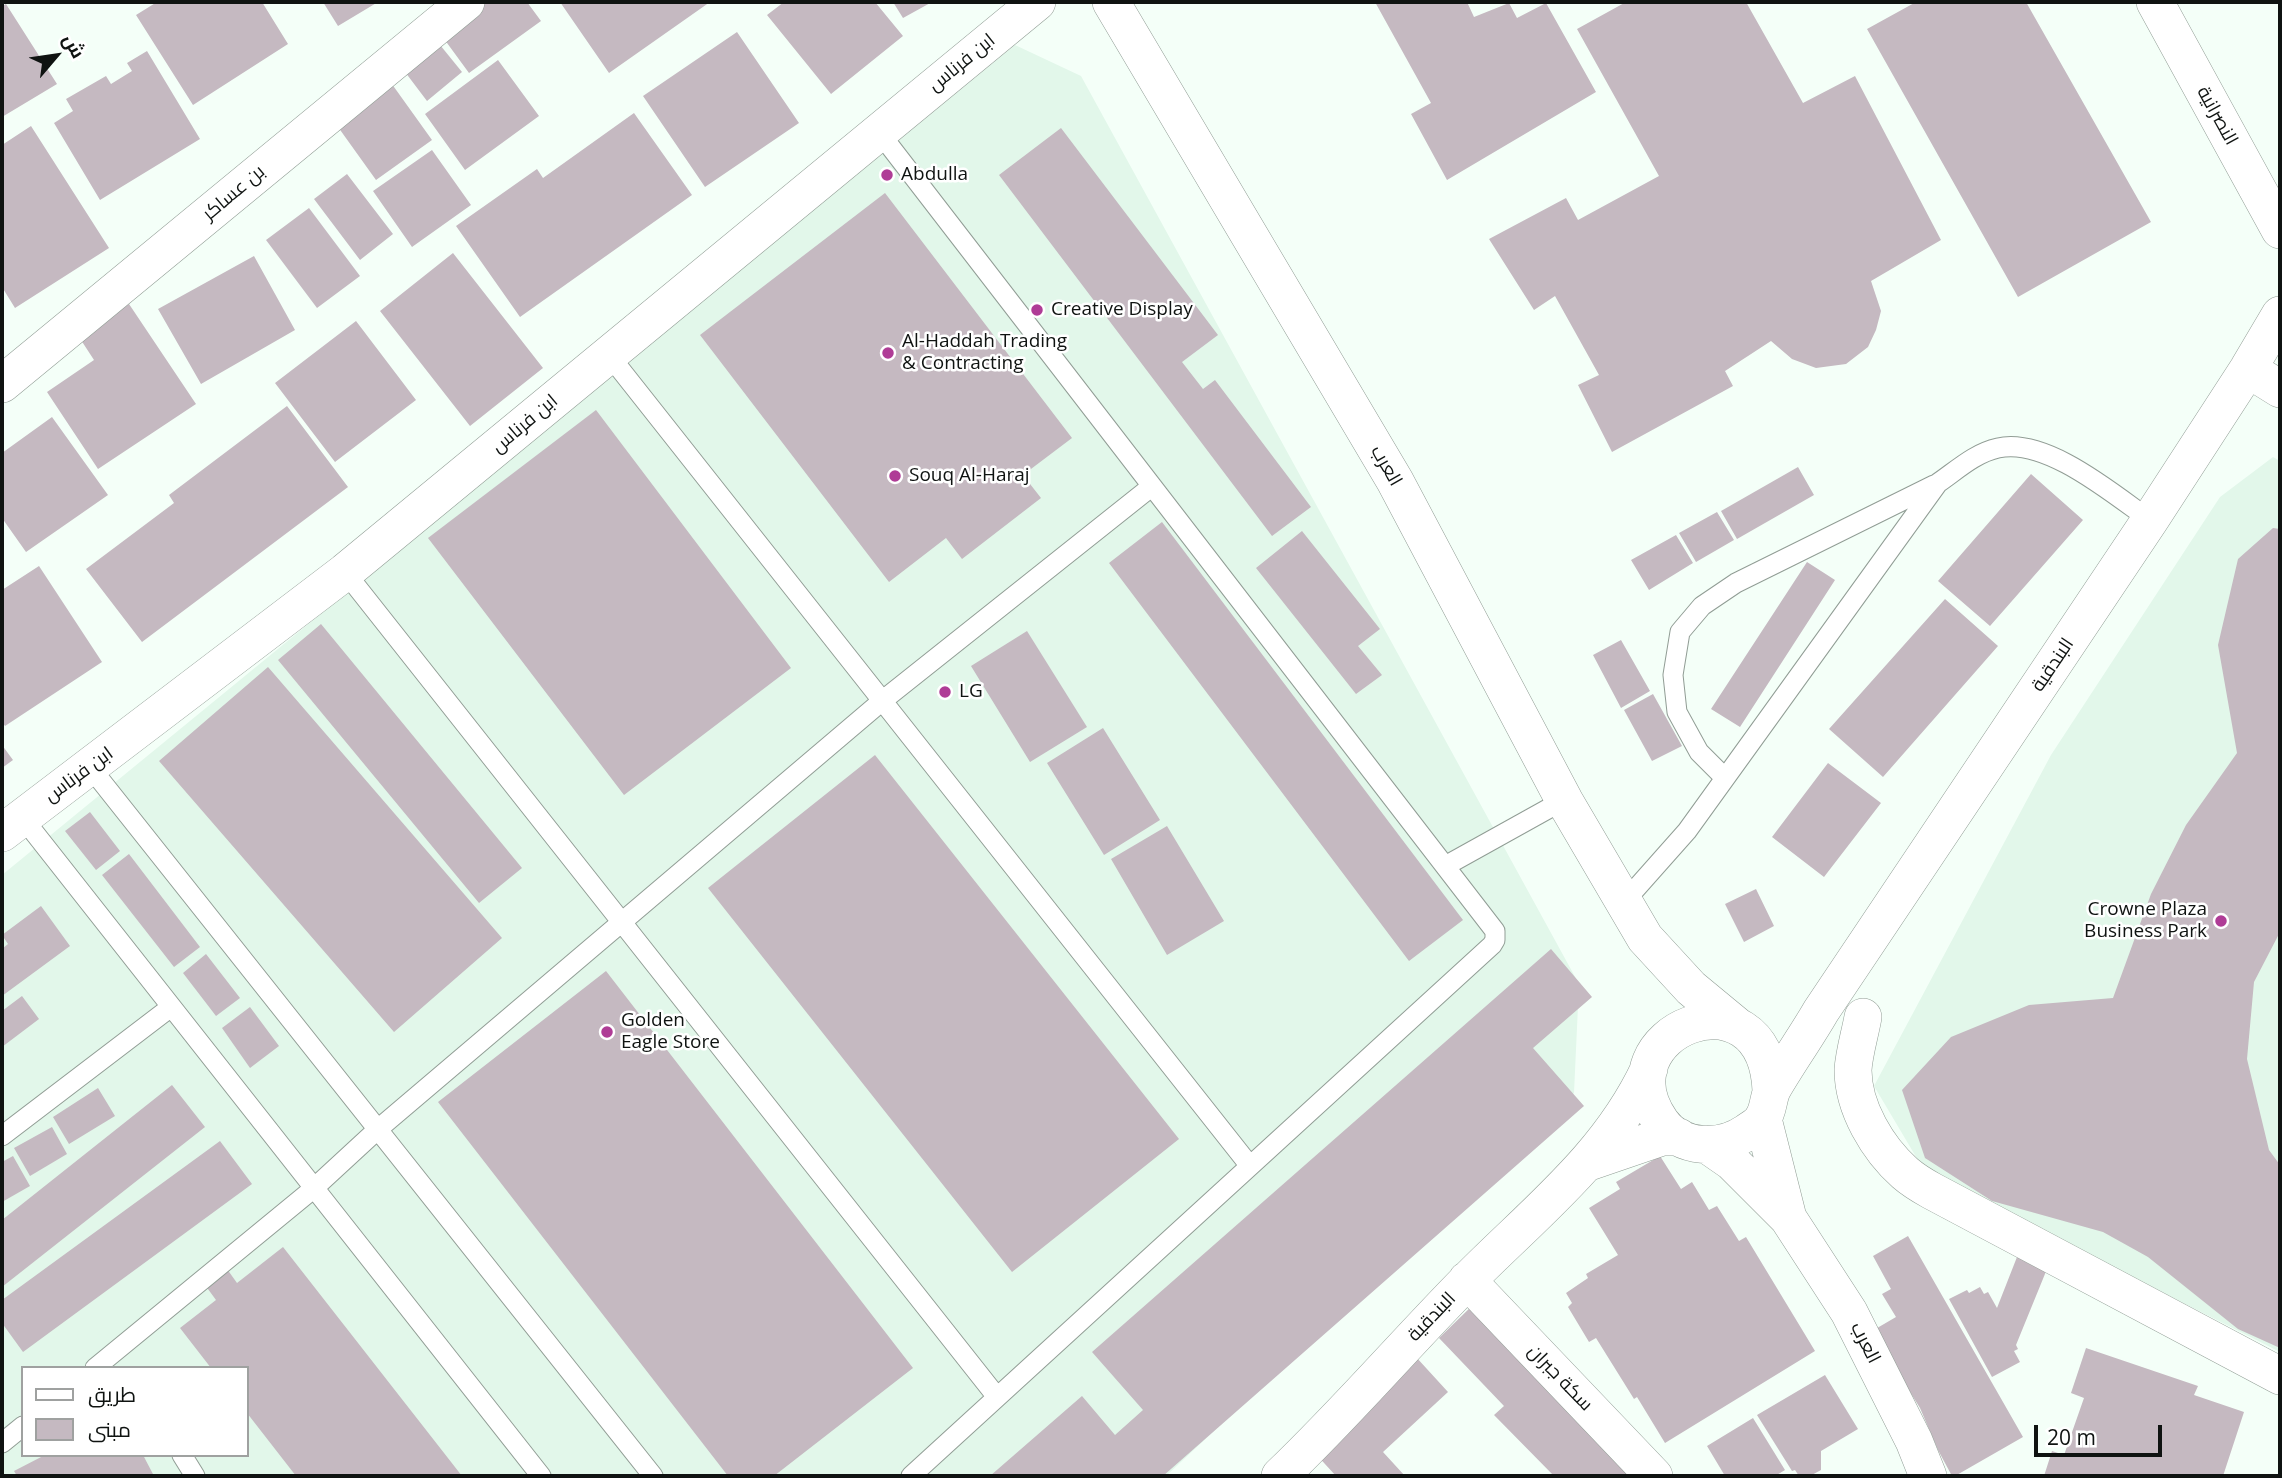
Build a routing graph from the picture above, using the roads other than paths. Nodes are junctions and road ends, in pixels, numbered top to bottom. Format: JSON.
{"nodes":[{"id":1,"x":466,"y":2,"type":"edge"},
{"id":2,"x":1037,"y":2,"type":"edge"},
{"id":3,"x":1111,"y":2,"type":"edge"},
{"id":4,"x":2155,"y":2,"type":"edge"},
{"id":5,"x":878,"y":132,"type":"junction"},
{"id":6,"x":2280,"y":230,"type":"edge"},
{"id":7,"x":2280,"y":315,"type":"edge"},
{"id":8,"x":609,"y":355,"type":"junction"},
{"id":9,"x":2248,"y":369,"type":"junction"},
{"id":10,"x":2,"y":384,"type":"edge"},
{"id":11,"x":2280,"y":389,"type":"edge"},
{"id":12,"x":1938,"y":483,"type":"junction"},
{"id":13,"x":1151,"y":487,"type":"junction"},
{"id":14,"x":2150,"y":520,"type":"junction"},
{"id":15,"x":345,"y":572,"type":"junction"},
{"id":16,"x":882,"y":701,"type":"junction"},
{"id":17,"x":90,"y":767,"type":"junction"},
{"id":18,"x":1724,"y":778,"type":"junction"},
{"id":19,"x":1564,"y":800,"type":"junction"},
{"id":20,"x":12,"y":825,"type":"edge"},
{"id":21,"x":1447,"y":865,"type":"junction"},
{"id":22,"x":1623,"y":902,"type":"junction"},
{"id":23,"x":622,"y":922,"type":"junction"},
{"id":24,"x":1645,"y":938,"type":"junction"},
{"id":25,"x":171,"y":1007,"type":"junction"},
{"id":26,"x":1821,"y":1011,"type":"junction"},
{"id":27,"x":1863,"y":1017,"type":"dead end"},
{"id":28,"x":1744,"y":1031,"type":"junction"},
{"id":29,"x":1668,"y":1036,"type":"junction"},
{"id":30,"x":1649,"y":1069,"type":"junction"},
{"id":31,"x":1767,"y":1105,"type":"junction"},
{"id":32,"x":377,"y":1130,"type":"junction"},
{"id":33,"x":2,"y":1136,"type":"edge"},
{"id":34,"x":1693,"y":1141,"type":"junction"},
{"id":35,"x":1589,"y":1162,"type":"junction"},
{"id":36,"x":1250,"y":1166,"type":"junction"},
{"id":37,"x":313,"y":1189,"type":"junction"},
{"id":38,"x":1788,"y":1218,"type":"junction"},
{"id":39,"x":1467,"y":1280,"type":"junction"},
{"id":40,"x":116,"y":1350,"type":"junction"},
{"id":41,"x":96,"y":1366,"type":"edge"},
{"id":42,"x":126,"y":1366,"type":"edge"},
{"id":43,"x":2280,"y":1376,"type":"edge"},
{"id":44,"x":997,"y":1398,"type":"junction"},
{"id":45,"x":21,"y":1428,"type":"edge"},
{"id":46,"x":2,"y":1443,"type":"edge"},
{"id":47,"x":183,"y":1457,"type":"edge"},
{"id":48,"x":1286,"y":1474,"type":"edge"},
{"id":49,"x":195,"y":1476,"type":"edge"},
{"id":50,"x":541,"y":1476,"type":"edge"},
{"id":51,"x":653,"y":1476,"type":"edge"},
{"id":52,"x":911,"y":1476,"type":"edge"},
{"id":53,"x":1654,"y":1476,"type":"edge"},
{"id":54,"x":1928,"y":1476,"type":"edge"}],
"edges":[{"from":1,"to":10,"type":"street","name":"بن عساكر"},
{"from":2,"to":5,"type":"street","name":"ابن فرناس"},
{"from":3,"to":19,"type":"street","name":"العرب"},
{"from":4,"to":6,"type":"street","name":"النصرانية"},
{"from":5,"to":8,"type":"street","name":"ابن فرناس"},
{"from":5,"to":13,"type":"lane"},
{"from":7,"to":9,"type":"street","name":"البندقية"},
{"from":8,"to":15,"type":"street","name":"ابن فرناس"},
{"from":8,"to":16,"type":"lane"},
{"from":9,"to":11,"type":"street"},
{"from":9,"to":14,"type":"street","name":"البندقية"},
{"from":12,"to":14,"type":"lane"},
{"from":12,"to":18,"type":"lane"},
{"from":12,"to":18,"type":"lane"},
{"from":13,"to":16,"type":"lane"},
{"from":13,"to":21,"type":"lane"},
{"from":14,"to":26,"type":"street","name":"البندقية"},
{"from":15,"to":17,"type":"street","name":"ابن فرناس"},
{"from":15,"to":23,"type":"lane"},
{"from":16,"to":23,"type":"lane"},
{"from":16,"to":36,"type":"lane"},
{"from":17,"to":20,"type":"street","name":"ابن فرناس"},
{"from":17,"to":32,"type":"lane"},
{"from":18,"to":22,"type":"lane"},
{"from":19,"to":21,"type":"lane"},
{"from":19,"to":22,"type":"street","name":"العرب"},
{"from":20,"to":25,"type":"lane"},
{"from":21,"to":36,"type":"lane"},
{"from":22,"to":24,"type":"street","name":"العرب"},
{"from":23,"to":32,"type":"lane"},
{"from":23,"to":44,"type":"lane"},
{"from":24,"to":28,"type":"street","name":"العرب"},
{"from":24,"to":29,"type":"street","name":"العرب"},
{"from":25,"to":33,"type":"lane"},
{"from":25,"to":37,"type":"lane"},
{"from":26,"to":28,"type":"street"},
{"from":26,"to":31,"type":"street","name":"البندقية"},
{"from":27,"to":43,"type":"street"},
{"from":28,"to":29,"type":"street"},
{"from":28,"to":31,"type":"street"},
{"from":29,"to":30,"type":"street"},
{"from":30,"to":34,"type":"street"},
{"from":30,"to":35,"type":"street","name":"البندقية"},
{"from":31,"to":34,"type":"street"},
{"from":31,"to":38,"type":"street","name":"العرب"},
{"from":32,"to":37,"type":"lane"},
{"from":32,"to":51,"type":"lane"},
{"from":34,"to":35,"type":"street","name":"البندقية"},
{"from":34,"to":38,"type":"street","name":"العرب"},
{"from":35,"to":39,"type":"street","name":"البندقية"},
{"from":36,"to":44,"type":"lane"},
{"from":37,"to":40,"type":"lane"},
{"from":37,"to":50,"type":"lane"},
{"from":38,"to":54,"type":"street","name":"العرب"},
{"from":39,"to":48,"type":"street","name":"البندقية"},
{"from":39,"to":53,"type":"street","name":"سكة جبران"},
{"from":40,"to":41,"type":"lane"},
{"from":40,"to":42,"type":"lane"},
{"from":44,"to":52,"type":"lane"},
{"from":45,"to":46,"type":"lane"},
{"from":47,"to":49,"type":"lane"}]}
